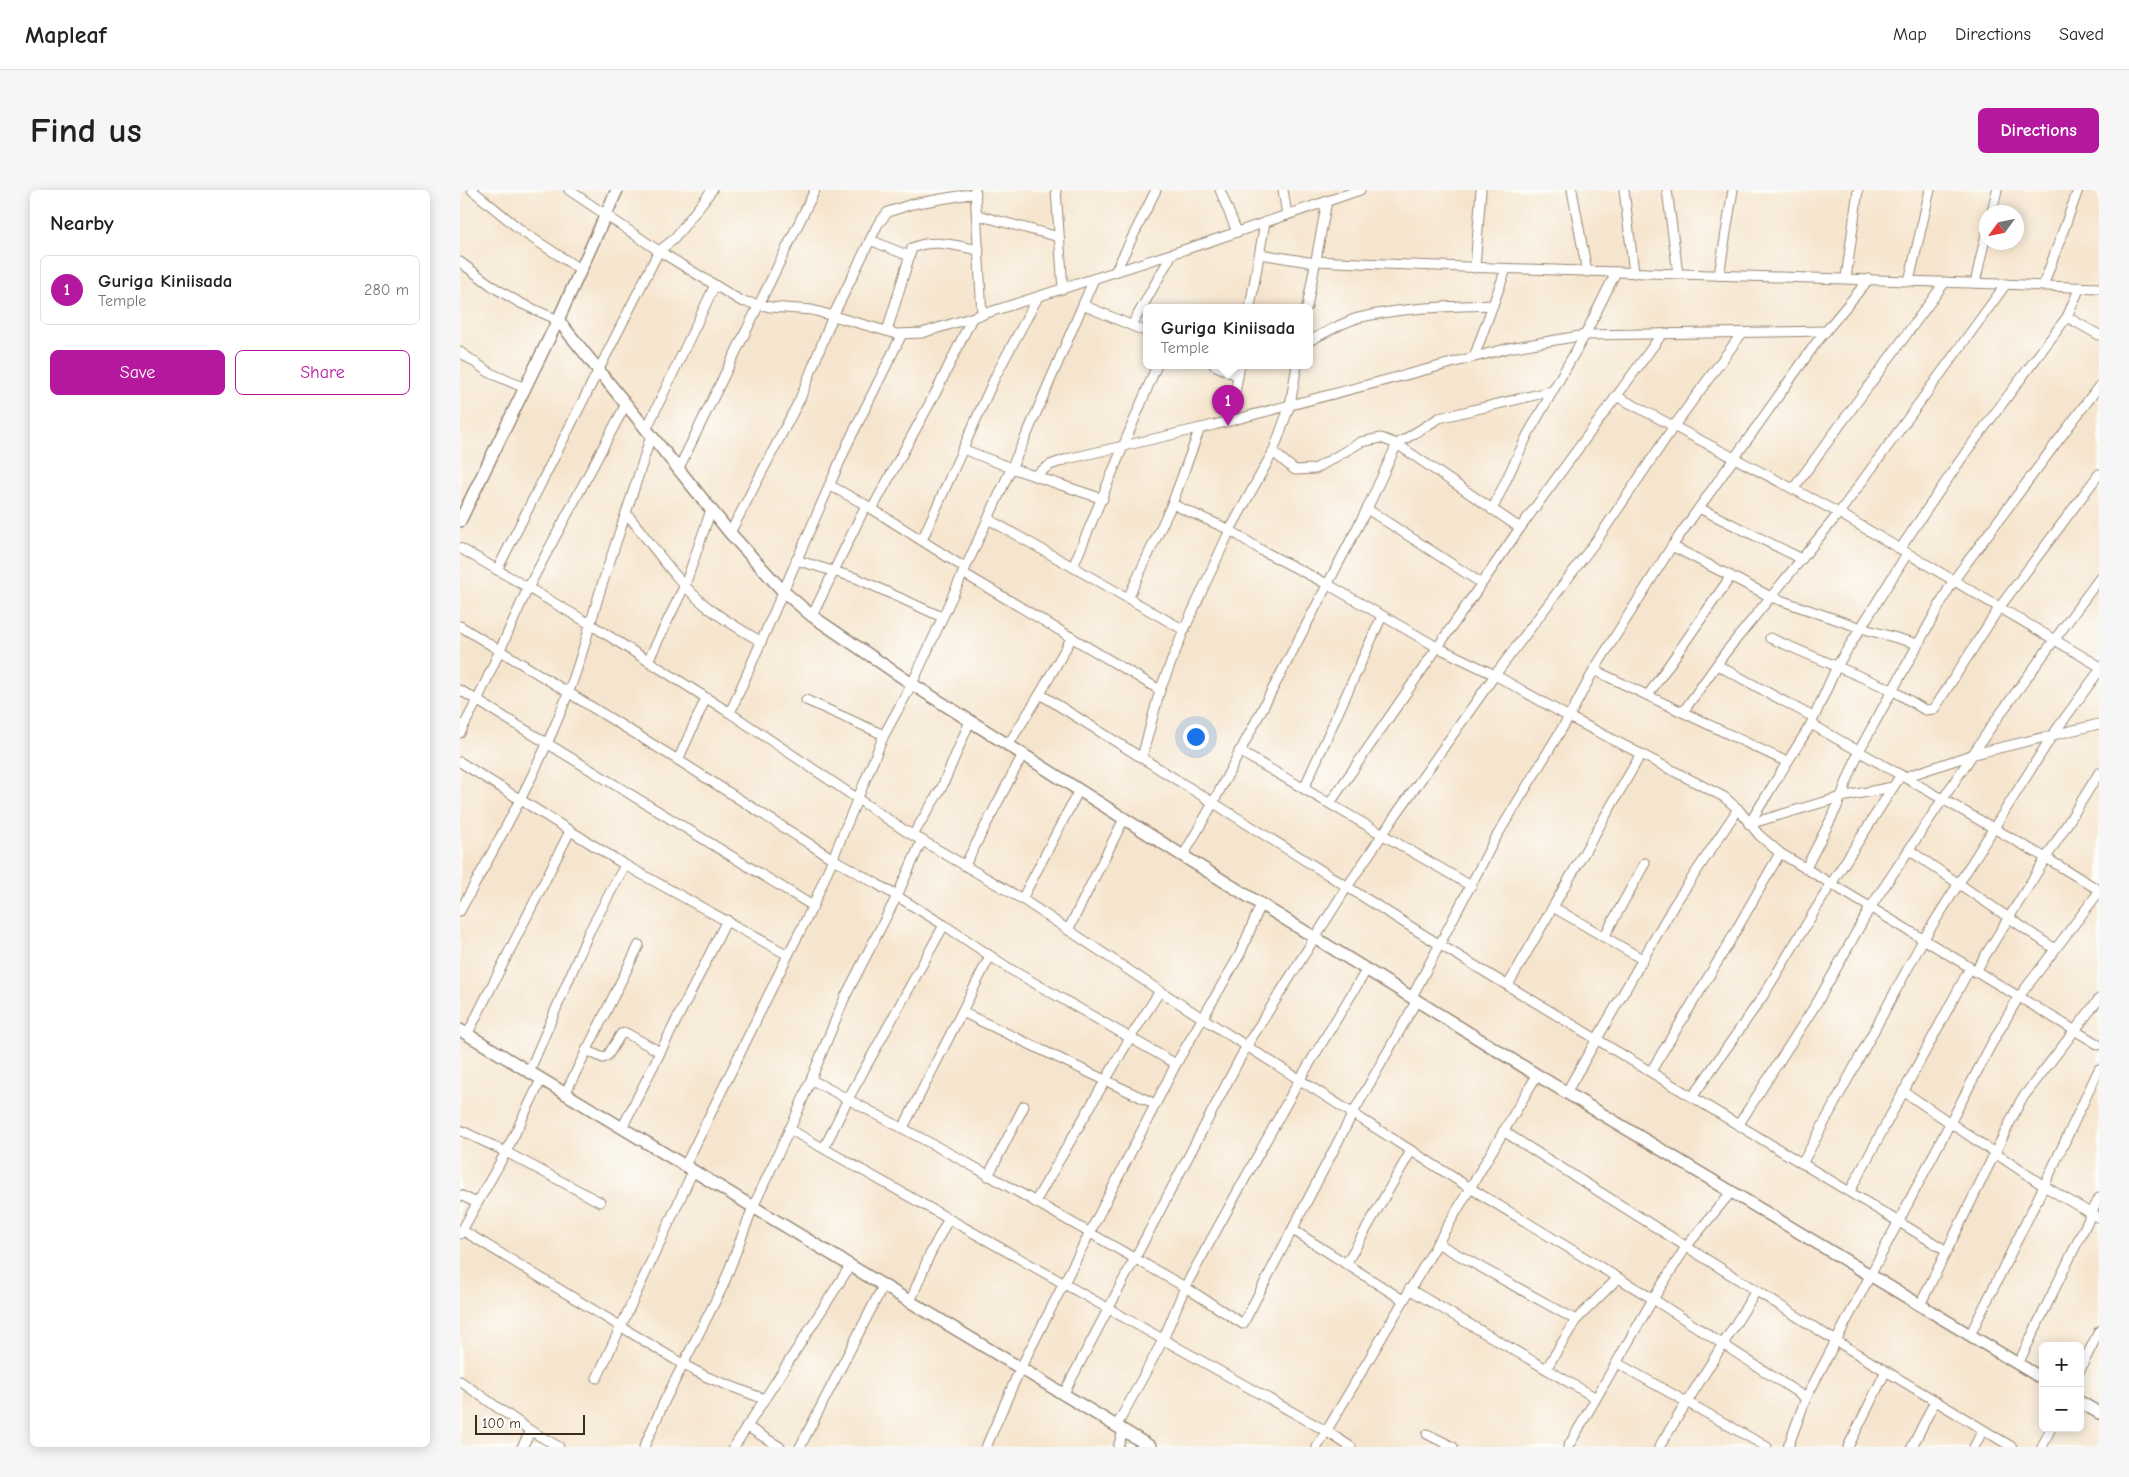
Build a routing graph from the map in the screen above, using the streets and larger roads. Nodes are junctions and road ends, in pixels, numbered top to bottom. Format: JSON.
{"nodes":[{"id":1,"x":472,"y":190,"type":"edge"},
{"id":2,"x":570,"y":190,"type":"edge"},
{"id":3,"x":617,"y":190,"type":"edge"},
{"id":4,"x":712,"y":190,"type":"edge"},
{"id":5,"x":815,"y":190,"type":"edge"},
{"id":6,"x":1056,"y":190,"type":"edge"},
{"id":7,"x":1156,"y":190,"type":"edge"},
{"id":8,"x":1220,"y":190,"type":"edge"},
{"id":9,"x":1283,"y":190,"type":"edge"},
{"id":10,"x":1360,"y":190,"type":"edge"},
{"id":11,"x":1481,"y":190,"type":"edge"},
{"id":12,"x":1572,"y":190,"type":"edge"},
{"id":13,"x":1624,"y":190,"type":"edge"},
{"id":14,"x":1666,"y":190,"type":"edge"},
{"id":15,"x":1733,"y":190,"type":"edge"},
{"id":16,"x":1858,"y":190,"type":"edge"},
{"id":17,"x":1930,"y":190,"type":"edge"},
{"id":18,"x":1997,"y":190,"type":"edge"},
{"id":19,"x":2078,"y":190,"type":"edge"},
{"id":20,"x":976,"y":192,"type":"edge"},
{"id":21,"x":1345,"y":192,"type":"edge"},
{"id":22,"x":1327,"y":201,"type":"junction"},
{"id":23,"x":1994,"y":205,"type":"edge"},
{"id":24,"x":1287,"y":215,"type":"junction"},
{"id":25,"x":606,"y":216,"type":"junction"},
{"id":26,"x":977,"y":216,"type":"junction"},
{"id":27,"x":1265,"y":222,"type":"junction"},
{"id":28,"x":1237,"y":232,"type":"junction"},
{"id":29,"x":1059,"y":237,"type":"junction"},
{"id":30,"x":870,"y":240,"type":"junction"},
{"id":31,"x":979,"y":250,"type":"junction"},
{"id":32,"x":1982,"y":250,"type":"edge"},
{"id":33,"x":658,"y":251,"type":"junction"},
{"id":34,"x":1172,"y":254,"type":"junction"},
{"id":35,"x":1260,"y":254,"type":"junction"},
{"id":36,"x":909,"y":256,"type":"junction"},
{"id":37,"x":460,"y":262,"type":"edge"},
{"id":38,"x":1315,"y":262,"type":"junction"},
{"id":39,"x":1475,"y":268,"type":"junction"},
{"id":40,"x":1506,"y":269,"type":"junction"},
{"id":41,"x":581,"y":270,"type":"junction"},
{"id":42,"x":1115,"y":272,"type":"junction"},
{"id":43,"x":1587,"y":272,"type":"junction"},
{"id":44,"x":1616,"y":272,"type":"junction"},
{"id":45,"x":1634,"y":273,"type":"junction"},
{"id":46,"x":1678,"y":274,"type":"junction"},
{"id":47,"x":1719,"y":275,"type":"junction"},
{"id":48,"x":1846,"y":278,"type":"junction"},
{"id":49,"x":1094,"y":279,"type":"junction"},
{"id":50,"x":1869,"y":279,"type":"junction"},
{"id":51,"x":1909,"y":281,"type":"junction"},
{"id":52,"x":1945,"y":282,"type":"junction"},
{"id":53,"x":1975,"y":283,"type":"junction"},
{"id":54,"x":2006,"y":284,"type":"junction"},
{"id":55,"x":715,"y":285,"type":"junction"},
{"id":56,"x":2043,"y":286,"type":"junction"},
{"id":57,"x":2080,"y":287,"type":"junction"},
{"id":58,"x":2099,"y":288,"type":"edge"},
{"id":59,"x":1063,"y":289,"type":"junction"},
{"id":60,"x":1038,"y":297,"type":"junction"},
{"id":61,"x":1144,"y":304,"type":"edge"},
{"id":62,"x":1251,"y":304,"type":"edge"},
{"id":63,"x":1308,"y":304,"type":"edge"},
{"id":64,"x":760,"y":305,"type":"junction"},
{"id":65,"x":1083,"y":305,"type":"junction"},
{"id":66,"x":1143,"y":305,"type":"edge"},
{"id":67,"x":1493,"y":305,"type":"junction"},
{"id":68,"x":982,"y":315,"type":"junction"},
{"id":69,"x":833,"y":316,"type":"junction"},
{"id":70,"x":2067,"y":317,"type":"junction"},
{"id":71,"x":972,"y":318,"type":"junction"},
{"id":72,"x":558,"y":320,"type":"junction"},
{"id":73,"x":1132,"y":325,"type":"junction"},
{"id":74,"x":1143,"y":330,"type":"edge"},
{"id":75,"x":887,"y":331,"type":"junction"},
{"id":76,"x":1826,"y":331,"type":"junction"},
{"id":77,"x":1742,"y":333,"type":"junction"},
{"id":78,"x":902,"y":334,"type":"junction"},
{"id":79,"x":1662,"y":334,"type":"junction"},
{"id":80,"x":1585,"y":335,"type":"junction"},
{"id":81,"x":2099,"y":336,"type":"edge"},
{"id":82,"x":1313,"y":339,"type":"edge"},
{"id":83,"x":460,"y":352,"type":"edge"},
{"id":84,"x":1474,"y":357,"type":"junction"},
{"id":85,"x":1155,"y":369,"type":"edge"},
{"id":86,"x":1223,"y":369,"type":"edge"},
{"id":87,"x":1239,"y":369,"type":"edge"},
{"id":88,"x":1296,"y":369,"type":"edge"},
{"id":89,"x":599,"y":370,"type":"junction"},
{"id":90,"x":1238,"y":376,"type":"junction"},
{"id":91,"x":2099,"y":386,"type":"edge"},
{"id":92,"x":524,"y":388,"type":"junction"},
{"id":93,"x":1552,"y":391,"type":"junction"},
{"id":94,"x":1616,"y":396,"type":"junction"},
{"id":95,"x":626,"y":404,"type":"junction"},
{"id":96,"x":1290,"y":405,"type":"junction"},
{"id":97,"x":1230,"y":421,"type":"junction"},
{"id":98,"x":1674,"y":426,"type":"junction"},
{"id":99,"x":1200,"y":428,"type":"junction"},
{"id":100,"x":648,"y":432,"type":"junction"},
{"id":101,"x":1397,"y":444,"type":"junction"},
{"id":102,"x":1124,"y":446,"type":"junction"},
{"id":103,"x":963,"y":448,"type":"junction"},
{"id":104,"x":1273,"y":452,"type":"junction"},
{"id":105,"x":1734,"y":458,"type":"junction"},
{"id":106,"x":1011,"y":468,"type":"junction"},
{"id":107,"x":678,"y":470,"type":"junction"},
{"id":108,"x":2099,"y":474,"type":"edge"},
{"id":109,"x":1034,"y":476,"type":"junction"},
{"id":110,"x":829,"y":485,"type":"junction"},
{"id":111,"x":1793,"y":489,"type":"junction"},
{"id":112,"x":1103,"y":499,"type":"junction"},
{"id":113,"x":1172,"y":504,"type":"junction"},
{"id":114,"x":869,"y":507,"type":"junction"},
{"id":115,"x":1699,"y":508,"type":"junction"},
{"id":116,"x":1367,"y":509,"type":"junction"},
{"id":117,"x":711,"y":510,"type":"junction"},
{"id":118,"x":1492,"y":510,"type":"junction"},
{"id":119,"x":1838,"y":513,"type":"junction"},
{"id":120,"x":627,"y":514,"type":"junction"},
{"id":121,"x":988,"y":519,"type":"junction"},
{"id":122,"x":460,"y":521,"type":"edge"},
{"id":123,"x":1520,"y":528,"type":"junction"},
{"id":124,"x":1230,"y":530,"type":"junction"},
{"id":125,"x":730,"y":533,"type":"junction"},
{"id":126,"x":922,"y":540,"type":"junction"},
{"id":127,"x":1672,"y":546,"type":"junction"},
{"id":128,"x":460,"y":548,"type":"edge"},
{"id":129,"x":1904,"y":552,"type":"junction"},
{"id":130,"x":1802,"y":559,"type":"junction"},
{"id":131,"x":796,"y":560,"type":"junction"},
{"id":132,"x":1073,"y":567,"type":"junction"},
{"id":133,"x":497,"y":570,"type":"junction"},
{"id":134,"x":964,"y":570,"type":"junction"},
{"id":135,"x":834,"y":571,"type":"junction"},
{"id":136,"x":1731,"y":576,"type":"junction"},
{"id":137,"x":2099,"y":579,"type":"edge"},
{"id":138,"x":1953,"y":581,"type":"junction"},
{"id":139,"x":1481,"y":583,"type":"junction"},
{"id":140,"x":685,"y":584,"type":"junction"},
{"id":141,"x":1327,"y":584,"type":"junction"},
{"id":142,"x":528,"y":588,"type":"junction"},
{"id":143,"x":782,"y":590,"type":"junction"},
{"id":144,"x":1772,"y":597,"type":"junction"},
{"id":145,"x":1128,"y":598,"type":"junction"},
{"id":146,"x":1999,"y":608,"type":"junction"},
{"id":147,"x":812,"y":616,"type":"junction"},
{"id":148,"x":1382,"y":616,"type":"junction"},
{"id":149,"x":942,"y":617,"type":"junction"},
{"id":150,"x":590,"y":624,"type":"junction"},
{"id":151,"x":460,"y":626,"type":"edge"},
{"id":152,"x":1861,"y":628,"type":"junction"},
{"id":153,"x":1184,"y":630,"type":"junction"},
{"id":154,"x":1072,"y":637,"type":"junction"},
{"id":155,"x":1770,"y":638,"type":"dead end"},
{"id":156,"x":2054,"y":639,"type":"junction"},
{"id":157,"x":760,"y":641,"type":"junction"},
{"id":158,"x":1918,"y":644,"type":"junction"},
{"id":159,"x":1437,"y":647,"type":"junction"},
{"id":160,"x":499,"y":650,"type":"junction"},
{"id":161,"x":648,"y":661,"type":"junction"},
{"id":162,"x":1717,"y":665,"type":"junction"},
{"id":163,"x":1837,"y":666,"type":"junction"},
{"id":164,"x":2099,"y":666,"type":"edge"},
{"id":165,"x":1594,"y":670,"type":"junction"},
{"id":166,"x":2099,"y":671,"type":"edge"},
{"id":167,"x":1495,"y":675,"type":"junction"},
{"id":168,"x":912,"y":684,"type":"junction"},
{"id":169,"x":460,"y":690,"type":"edge"},
{"id":170,"x":1160,"y":690,"type":"junction"},
{"id":171,"x":1892,"y":690,"type":"junction"},
{"id":172,"x":569,"y":692,"type":"junction"},
{"id":173,"x":1040,"y":694,"type":"junction"},
{"id":174,"x":1648,"y":695,"type":"junction"},
{"id":175,"x":706,"y":698,"type":"junction"},
{"id":176,"x":806,"y":700,"type":"dead end"},
{"id":177,"x":477,"y":701,"type":"junction"},
{"id":178,"x":1683,"y":712,"type":"junction"},
{"id":179,"x":730,"y":713,"type":"junction"},
{"id":180,"x":1569,"y":717,"type":"junction"},
{"id":181,"x":970,"y":721,"type":"junction"},
{"id":182,"x":1812,"y":721,"type":"junction"},
{"id":183,"x":2099,"y":724,"type":"edge"},
{"id":184,"x":460,"y":733,"type":"edge"},
{"id":185,"x":884,"y":735,"type":"junction"},
{"id":186,"x":2052,"y":736,"type":"junction"},
{"id":187,"x":547,"y":744,"type":"junction"},
{"id":188,"x":1008,"y":745,"type":"junction"},
{"id":189,"x":1239,"y":751,"type":"junction"},
{"id":190,"x":1859,"y":751,"type":"junction"},
{"id":191,"x":1023,"y":754,"type":"junction"},
{"id":192,"x":1641,"y":754,"type":"junction"},
{"id":193,"x":1974,"y":754,"type":"junction"},
{"id":194,"x":1142,"y":757,"type":"junction"},
{"id":195,"x":678,"y":760,"type":"junction"},
{"id":196,"x":1787,"y":762,"type":"junction"},
{"id":197,"x":463,"y":764,"type":"edge"},
{"id":198,"x":2099,"y":773,"type":"edge"},
{"id":199,"x":460,"y":775,"type":"edge"},
{"id":200,"x":1903,"y":776,"type":"junction"},
{"id":201,"x":1893,"y":787,"type":"junction"},
{"id":202,"x":1304,"y":788,"type":"junction"},
{"id":203,"x":1080,"y":790,"type":"junction"},
{"id":204,"x":859,"y":798,"type":"junction"},
{"id":205,"x":1841,"y":798,"type":"junction"},
{"id":206,"x":520,"y":799,"type":"junction"},
{"id":207,"x":1944,"y":799,"type":"junction"},
{"id":208,"x":1213,"y":803,"type":"junction"},
{"id":209,"x":1330,"y":803,"type":"junction"},
{"id":210,"x":1738,"y":809,"type":"junction"},
{"id":211,"x":1124,"y":819,"type":"junction"},
{"id":212,"x":1749,"y":824,"type":"junction"},
{"id":213,"x":1993,"y":827,"type":"junction"},
{"id":214,"x":570,"y":831,"type":"junction"},
{"id":215,"x":1383,"y":834,"type":"junction"},
{"id":216,"x":913,"y":835,"type":"junction"},
{"id":217,"x":922,"y":840,"type":"junction"},
{"id":218,"x":1909,"y":850,"type":"junction"},
{"id":219,"x":1780,"y":853,"type":"junction"},
{"id":220,"x":1183,"y":856,"type":"junction"},
{"id":221,"x":2046,"y":858,"type":"junction"},
{"id":222,"x":833,"y":860,"type":"junction"},
{"id":223,"x":1645,"y":863,"type":"dead end"},
{"id":224,"x":626,"y":865,"type":"junction"},
{"id":225,"x":964,"y":865,"type":"junction"},
{"id":226,"x":1806,"y":868,"type":"junction"},
{"id":227,"x":1831,"y":884,"type":"junction"},
{"id":228,"x":1957,"y":884,"type":"junction"},
{"id":229,"x":1471,"y":886,"type":"junction"},
{"id":230,"x":1347,"y":887,"type":"junction"},
{"id":231,"x":2099,"y":891,"type":"edge"},
{"id":232,"x":897,"y":896,"type":"junction"},
{"id":233,"x":1022,"y":899,"type":"junction"},
{"id":234,"x":1261,"y":904,"type":"junction"},
{"id":235,"x":813,"y":906,"type":"junction"},
{"id":236,"x":1553,"y":907,"type":"junction"},
{"id":237,"x":1870,"y":908,"type":"junction"},
{"id":238,"x":460,"y":911,"type":"edge"},
{"id":239,"x":2009,"y":917,"type":"junction"},
{"id":240,"x":727,"y":920,"type":"junction"},
{"id":241,"x":944,"y":925,"type":"junction"},
{"id":242,"x":1068,"y":930,"type":"junction"},
{"id":243,"x":1315,"y":937,"type":"junction"},
{"id":244,"x":1604,"y":937,"type":"junction"},
{"id":245,"x":1922,"y":940,"type":"junction"},
{"id":246,"x":639,"y":945,"type":"dead end"},
{"id":247,"x":1441,"y":945,"type":"junction"},
{"id":248,"x":2055,"y":949,"type":"junction"},
{"id":249,"x":788,"y":955,"type":"junction"},
{"id":250,"x":990,"y":956,"type":"junction"},
{"id":251,"x":1642,"y":959,"type":"junction"},
{"id":252,"x":1367,"y":969,"type":"junction"},
{"id":253,"x":1972,"y":970,"type":"junction"},
{"id":254,"x":1508,"y":985,"type":"junction"},
{"id":255,"x":1160,"y":991,"type":"junction"},
{"id":256,"x":2018,"y":998,"type":"junction"},
{"id":257,"x":1415,"y":999,"type":"junction"},
{"id":258,"x":2099,"y":999,"type":"edge"},
{"id":259,"x":962,"y":1012,"type":"junction"},
{"id":260,"x":1203,"y":1017,"type":"junction"},
{"id":261,"x":2073,"y":1030,"type":"junction"},
{"id":262,"x":464,"y":1032,"type":"edge"},
{"id":263,"x":1130,"y":1038,"type":"junction"},
{"id":264,"x":1598,"y":1038,"type":"junction"},
{"id":265,"x":1247,"y":1045,"type":"junction"},
{"id":266,"x":2099,"y":1045,"type":"edge"},
{"id":267,"x":586,"y":1050,"type":"junction"},
{"id":268,"x":660,"y":1052,"type":"junction"},
{"id":269,"x":1176,"y":1064,"type":"junction"},
{"id":270,"x":2099,"y":1069,"type":"edge"},
{"id":271,"x":1651,"y":1071,"type":"junction"},
{"id":272,"x":529,"y":1072,"type":"junction"},
{"id":273,"x":1537,"y":1075,"type":"junction"},
{"id":274,"x":1300,"y":1079,"type":"junction"},
{"id":275,"x":541,"y":1080,"type":"junction"},
{"id":276,"x":812,"y":1080,"type":"junction"},
{"id":277,"x":1106,"y":1080,"type":"junction"},
{"id":278,"x":1567,"y":1091,"type":"junction"},
{"id":279,"x":1904,"y":1091,"type":"junction"},
{"id":280,"x":564,"y":1094,"type":"junction"},
{"id":281,"x":1693,"y":1096,"type":"junction"},
{"id":282,"x":848,"y":1099,"type":"junction"},
{"id":283,"x":1155,"y":1104,"type":"junction"},
{"id":284,"x":1024,"y":1106,"type":"dead end"},
{"id":285,"x":1353,"y":1113,"type":"junction"},
{"id":286,"x":1950,"y":1122,"type":"junction"},
{"id":287,"x":1739,"y":1124,"type":"junction"},
{"id":288,"x":622,"y":1128,"type":"junction"},
{"id":289,"x":903,"y":1128,"type":"junction"},
{"id":290,"x":789,"y":1129,"type":"junction"},
{"id":291,"x":460,"y":1130,"type":"edge"},
{"id":292,"x":1503,"y":1131,"type":"junction"},
{"id":293,"x":824,"y":1148,"type":"junction"},
{"id":294,"x":1411,"y":1151,"type":"junction"},
{"id":295,"x":506,"y":1152,"type":"junction"},
{"id":296,"x":1996,"y":1153,"type":"junction"},
{"id":297,"x":1803,"y":1162,"type":"junction"},
{"id":298,"x":689,"y":1168,"type":"junction"},
{"id":299,"x":988,"y":1176,"type":"junction"},
{"id":300,"x":2044,"y":1186,"type":"junction"},
{"id":301,"x":1470,"y":1188,"type":"junction"},
{"id":302,"x":1850,"y":1191,"type":"junction"},
{"id":303,"x":1732,"y":1192,"type":"junction"},
{"id":304,"x":460,"y":1195,"type":"edge"},
{"id":305,"x":2099,"y":1198,"type":"edge"},
{"id":306,"x":600,"y":1202,"type":"dead end"},
{"id":307,"x":1035,"y":1202,"type":"junction"},
{"id":308,"x":477,"y":1203,"type":"junction"},
{"id":309,"x":753,"y":1207,"type":"junction"},
{"id":310,"x":2095,"y":1216,"type":"edge"},
{"id":311,"x":948,"y":1220,"type":"junction"},
{"id":312,"x":1898,"y":1221,"type":"junction"},
{"id":313,"x":1293,"y":1230,"type":"junction"},
{"id":314,"x":461,"y":1232,"type":"edge"},
{"id":315,"x":1088,"y":1233,"type":"junction"},
{"id":316,"x":1437,"y":1243,"type":"junction"},
{"id":317,"x":1686,"y":1247,"type":"junction"},
{"id":318,"x":1947,"y":1251,"type":"junction"},
{"id":319,"x":1134,"y":1260,"type":"junction"},
{"id":320,"x":1346,"y":1264,"type":"junction"},
{"id":321,"x":850,"y":1266,"type":"junction"},
{"id":322,"x":1871,"y":1275,"type":"junction"},
{"id":323,"x":1618,"y":1278,"type":"junction"},
{"id":324,"x":1063,"y":1284,"type":"junction"},
{"id":325,"x":883,"y":1286,"type":"junction"},
{"id":326,"x":1185,"y":1287,"type":"junction"},
{"id":327,"x":1410,"y":1290,"type":"junction"},
{"id":328,"x":1756,"y":1291,"type":"junction"},
{"id":329,"x":1403,"y":1300,"type":"junction"},
{"id":330,"x":1653,"y":1300,"type":"junction"},
{"id":331,"x":910,"y":1302,"type":"junction"},
{"id":332,"x":1920,"y":1305,"type":"junction"},
{"id":333,"x":1108,"y":1308,"type":"junction"},
{"id":334,"x":1576,"y":1320,"type":"junction"},
{"id":335,"x":619,"y":1327,"type":"junction"},
{"id":336,"x":2099,"y":1331,"type":"edge"},
{"id":337,"x":1970,"y":1335,"type":"junction"},
{"id":338,"x":1163,"y":1340,"type":"junction"},
{"id":339,"x":1836,"y":1341,"type":"junction"},
{"id":340,"x":1723,"y":1344,"type":"junction"},
{"id":341,"x":2084,"y":1362,"type":"edge"},
{"id":342,"x":1617,"y":1363,"type":"junction"},
{"id":343,"x":2018,"y":1364,"type":"junction"},
{"id":344,"x":684,"y":1365,"type":"junction"},
{"id":345,"x":1020,"y":1369,"type":"junction"},
{"id":346,"x":1546,"y":1369,"type":"junction"},
{"id":347,"x":1886,"y":1371,"type":"junction"},
{"id":348,"x":2039,"y":1377,"type":"edge"},
{"id":349,"x":597,"y":1378,"type":"dead end"},
{"id":350,"x":460,"y":1381,"type":"edge"},
{"id":351,"x":1063,"y":1395,"type":"junction"},
{"id":352,"x":1596,"y":1398,"type":"junction"},
{"id":353,"x":1806,"y":1398,"type":"junction"},
{"id":354,"x":764,"y":1399,"type":"junction"},
{"id":355,"x":1935,"y":1401,"type":"junction"},
{"id":356,"x":1686,"y":1403,"type":"junction"},
{"id":357,"x":2084,"y":1405,"type":"edge"},
{"id":358,"x":2099,"y":1414,"type":"edge"},
{"id":359,"x":746,"y":1426,"type":"junction"},
{"id":360,"x":1120,"y":1429,"type":"junction"},
{"id":361,"x":1983,"y":1430,"type":"junction"},
{"id":362,"x":531,"y":1431,"type":"junction"},
{"id":363,"x":1326,"y":1431,"type":"junction"},
{"id":364,"x":2049,"y":1432,"type":"edge"},
{"id":365,"x":1427,"y":1434,"type":"dead end"},
{"id":366,"x":522,"y":1447,"type":"edge"},
{"id":367,"x":559,"y":1447,"type":"edge"},
{"id":368,"x":644,"y":1447,"type":"edge"},
{"id":369,"x":734,"y":1447,"type":"edge"},
{"id":370,"x":780,"y":1447,"type":"edge"},
{"id":371,"x":800,"y":1447,"type":"edge"},
{"id":372,"x":986,"y":1447,"type":"edge"},
{"id":373,"x":1118,"y":1447,"type":"edge"},
{"id":374,"x":1151,"y":1447,"type":"edge"},
{"id":375,"x":1317,"y":1447,"type":"edge"},
{"id":376,"x":1351,"y":1447,"type":"edge"},
{"id":377,"x":1453,"y":1447,"type":"edge"},
{"id":378,"x":1568,"y":1447,"type":"edge"},
{"id":379,"x":1659,"y":1447,"type":"edge"},
{"id":380,"x":1767,"y":1447,"type":"edge"},
{"id":381,"x":1788,"y":1447,"type":"edge"},
{"id":382,"x":1848,"y":1447,"type":"edge"},
{"id":383,"x":1912,"y":1447,"type":"edge"},
{"id":384,"x":1974,"y":1447,"type":"edge"},
{"id":385,"x":2012,"y":1447,"type":"edge"},
{"id":386,"x":2042,"y":1447,"type":"edge"}],
"edges":[{"from":1,"to":41,"type":"street"},
{"from":2,"to":25,"type":"street"},
{"from":3,"to":25,"type":"street"},
{"from":4,"to":33,"type":"street"},
{"from":5,"to":64,"type":"street"},
{"from":6,"to":29,"type":"street"},
{"from":7,"to":42,"type":"street"},
{"from":8,"to":28,"type":"street"},
{"from":9,"to":24,"type":"street"},
{"from":10,"to":21,"type":"street"},
{"from":11,"to":39,"type":"street"},
{"from":12,"to":43,"type":"street"},
{"from":13,"to":45,"type":"street"},
{"from":14,"to":46,"type":"street"},
{"from":15,"to":47,"type":"street"},
{"from":16,"to":48,"type":"street"},
{"from":17,"to":51,"type":"street"},
{"from":18,"to":23,"type":"street"},
{"from":19,"to":56,"type":"street"},
{"from":20,"to":26,"type":"street"},
{"from":20,"to":30,"type":"street"},
{"from":21,"to":22,"type":"street"},
{"from":22,"to":24,"type":"street"},
{"from":22,"to":38,"type":"street"},
{"from":24,"to":27,"type":"street"},
{"from":25,"to":33,"type":"street"},
{"from":25,"to":41,"type":"street"},
{"from":26,"to":29,"type":"street"},
{"from":26,"to":31,"type":"street"},
{"from":27,"to":28,"type":"street"},
{"from":27,"to":35,"type":"street"},
{"from":28,"to":34,"type":"street"},
{"from":29,"to":59,"type":"street"},
{"from":30,"to":36,"type":"street"},
{"from":30,"to":69,"type":"street"},
{"from":31,"to":36,"type":"street"},
{"from":31,"to":68,"type":"street"},
{"from":32,"to":53,"type":"street"},
{"from":33,"to":55,"type":"street"},
{"from":33,"to":89,"type":"street"},
{"from":34,"to":42,"type":"street"},
{"from":34,"to":61,"type":"street"},
{"from":35,"to":38,"type":"street"},
{"from":35,"to":62,"type":"street"},
{"from":36,"to":75,"type":"street"},
{"from":37,"to":72,"type":"street"},
{"from":38,"to":39,"type":"street"},
{"from":38,"to":63,"type":"street"},
{"from":39,"to":40,"type":"street"},
{"from":40,"to":43,"type":"street"},
{"from":40,"to":67,"type":"street"},
{"from":41,"to":72,"type":"street"},
{"from":42,"to":49,"type":"street"},
{"from":43,"to":44,"type":"street"},
{"from":44,"to":45,"type":"street"},
{"from":44,"to":80,"type":"street"},
{"from":45,"to":46,"type":"street"},
{"from":46,"to":47,"type":"street"},
{"from":47,"to":48,"type":"street"},
{"from":48,"to":50,"type":"street"},
{"from":49,"to":59,"type":"street"},
{"from":49,"to":65,"type":"street"},
{"from":50,"to":51,"type":"street"},
{"from":50,"to":76,"type":"street"},
{"from":51,"to":52,"type":"street"},
{"from":52,"to":53,"type":"street"},
{"from":52,"to":111,"type":"street"},
{"from":53,"to":54,"type":"street"},
{"from":54,"to":56,"type":"street"},
{"from":54,"to":119,"type":"street"},
{"from":55,"to":64,"type":"street"},
{"from":55,"to":100,"type":"street"},
{"from":56,"to":57,"type":"street"},
{"from":57,"to":58,"type":"street"},
{"from":57,"to":70,"type":"street"},
{"from":59,"to":60,"type":"street"},
{"from":60,"to":68,"type":"street"},
{"from":60,"to":103,"type":"street"},
{"from":64,"to":69,"type":"street"},
{"from":64,"to":107,"type":"street"},
{"from":65,"to":73,"type":"street"},
{"from":65,"to":106,"type":"street"},
{"from":66,"to":73,"type":"street"},
{"from":67,"to":82,"type":"street"},
{"from":67,"to":84,"type":"street"},
{"from":68,"to":71,"type":"street"},
{"from":69,"to":75,"type":"street"},
{"from":69,"to":125,"type":"street"},
{"from":70,"to":81,"type":"street"},
{"from":70,"to":129,"type":"street"},
{"from":71,"to":78,"type":"street"},
{"from":71,"to":114,"type":"street"},
{"from":72,"to":89,"type":"street"},
{"from":72,"to":92,"type":"street"},
{"from":73,"to":74,"type":"street"},
{"from":75,"to":78,"type":"street"},
{"from":76,"to":77,"type":"street"},
{"from":76,"to":105,"type":"street"},
{"from":77,"to":79,"type":"street"},
{"from":77,"to":98,"type":"street"},
{"from":78,"to":110,"type":"street"},
{"from":79,"to":80,"type":"street"},
{"from":79,"to":94,"type":"street"},
{"from":80,"to":84,"type":"street"},
{"from":80,"to":93,"type":"street"},
{"from":83,"to":92,"type":"street"},
{"from":84,"to":96,"type":"street"},
{"from":85,"to":102,"type":"street"},
{"from":86,"to":90,"type":"street"},
{"from":87,"to":90,"type":"street"},
{"from":88,"to":96,"type":"street"},
{"from":89,"to":95,"type":"street"},
{"from":89,"to":133,"type":"street"},
{"from":90,"to":97,"type":"street"},
{"from":91,"to":138,"type":"street"},
{"from":92,"to":122,"type":"street"},
{"from":93,"to":101,"type":"street"},
{"from":93,"to":118,"type":"street"},
{"from":94,"to":98,"type":"street"},
{"from":94,"to":123,"type":"street"},
{"from":95,"to":100,"type":"street"},
{"from":95,"to":142,"type":"street"},
{"from":96,"to":97,"type":"street"},
{"from":96,"to":104,"type":"street"},
{"from":97,"to":99,"type":"street"},
{"from":98,"to":105,"type":"street"},
{"from":98,"to":167,"type":"street"},
{"from":99,"to":102,"type":"street"},
{"from":99,"to":113,"type":"street"},
{"from":100,"to":107,"type":"street"},
{"from":100,"to":120,"type":"street"},
{"from":101,"to":104,"type":"street"},
{"from":101,"to":116,"type":"street"},
{"from":101,"to":118,"type":"street"},
{"from":102,"to":109,"type":"street"},
{"from":102,"to":112,"type":"street"},
{"from":103,"to":106,"type":"street"},
{"from":103,"to":126,"type":"street"},
{"from":104,"to":124,"type":"street"},
{"from":105,"to":111,"type":"street"},
{"from":105,"to":115,"type":"street"},
{"from":106,"to":109,"type":"street"},
{"from":106,"to":121,"type":"street"},
{"from":107,"to":117,"type":"street"},
{"from":108,"to":146,"type":"street"},
{"from":109,"to":112,"type":"street"},
{"from":110,"to":114,"type":"street"},
{"from":110,"to":131,"type":"street"},
{"from":111,"to":119,"type":"street"},
{"from":112,"to":132,"type":"street"},
{"from":113,"to":124,"type":"street"},
{"from":113,"to":145,"type":"street"},
{"from":114,"to":126,"type":"street"},
{"from":114,"to":135,"type":"street"},
{"from":115,"to":127,"type":"street"},
{"from":115,"to":130,"type":"street"},
{"from":116,"to":139,"type":"street"},
{"from":116,"to":141,"type":"street"},
{"from":117,"to":125,"type":"street"},
{"from":117,"to":140,"type":"street"},
{"from":118,"to":123,"type":"street"},
{"from":119,"to":129,"type":"street"},
{"from":119,"to":130,"type":"street"},
{"from":120,"to":140,"type":"street"},
{"from":120,"to":150,"type":"street"},
{"from":121,"to":132,"type":"street"},
{"from":121,"to":134,"type":"street"},
{"from":123,"to":139,"type":"street"},
{"from":124,"to":141,"type":"street"},
{"from":124,"to":153,"type":"street"},
{"from":125,"to":143,"type":"street"},
{"from":126,"to":134,"type":"street"},
{"from":127,"to":136,"type":"street"},
{"from":127,"to":165,"type":"street"},
{"from":128,"to":133,"type":"street"},
{"from":129,"to":138,"type":"street"},
{"from":129,"to":152,"type":"street"},
{"from":130,"to":144,"type":"street"},
{"from":131,"to":135,"type":"street"},
{"from":131,"to":143,"type":"street"},
{"from":132,"to":145,"type":"street"},
{"from":133,"to":142,"type":"street"},
{"from":134,"to":149,"type":"street"},
{"from":134,"to":154,"type":"street"},
{"from":135,"to":147,"type":"street"},
{"from":135,"to":149,"type":"street"},
{"from":136,"to":144,"type":"street"},
{"from":136,"to":174,"type":"street"},
{"from":137,"to":156,"type":"street"},
{"from":138,"to":146,"type":"street"},
{"from":138,"to":158,"type":"street"},
{"from":139,"to":159,"type":"street"},
{"from":140,"to":157,"type":"street"},
{"from":140,"to":161,"type":"street"},
{"from":141,"to":148,"type":"street"},
{"from":141,"to":189,"type":"street"},
{"from":142,"to":150,"type":"street"},
{"from":142,"to":160,"type":"street"},
{"from":143,"to":147,"type":"street"},
{"from":143,"to":157,"type":"street"},
{"from":144,"to":152,"type":"street"},
{"from":144,"to":162,"type":"street"},
{"from":145,"to":153,"type":"street"},
{"from":146,"to":156,"type":"street"},
{"from":146,"to":171,"type":"street"},
{"from":147,"to":168,"type":"street"},
{"from":148,"to":159,"type":"street"},
{"from":148,"to":202,"type":"street"},
{"from":149,"to":168,"type":"street"},
{"from":150,"to":161,"type":"street"},
{"from":150,"to":172,"type":"street"},
{"from":151,"to":160,"type":"street"},
{"from":152,"to":158,"type":"street"},
{"from":152,"to":163,"type":"street"},
{"from":153,"to":170,"type":"street"},
{"from":154,"to":170,"type":"street"},
{"from":154,"to":173,"type":"street"},
{"from":155,"to":163,"type":"street"},
{"from":156,"to":164,"type":"street"},
{"from":156,"to":193,"type":"street"},
{"from":157,"to":179,"type":"street"},
{"from":158,"to":171,"type":"street"},
{"from":159,"to":167,"type":"street"},
{"from":159,"to":209,"type":"street"},
{"from":160,"to":172,"type":"street"},
{"from":160,"to":177,"type":"street"},
{"from":161,"to":175,"type":"street"},
{"from":162,"to":178,"type":"street"},
{"from":162,"to":182,"type":"street"},
{"from":163,"to":171,"type":"street"},
{"from":163,"to":182,"type":"street"},
{"from":165,"to":174,"type":"street"},
{"from":165,"to":180,"type":"street"},
{"from":166,"to":186,"type":"street"},
{"from":167,"to":180,"type":"street"},
{"from":167,"to":215,"type":"street"},
{"from":168,"to":181,"type":"street"},
{"from":168,"to":185,"type":"street"},
{"from":169,"to":177,"type":"street"},
{"from":170,"to":194,"type":"street"},
{"from":171,"to":190,"type":"street"},
{"from":172,"to":187,"type":"street"},
{"from":172,"to":195,"type":"street"},
{"from":173,"to":188,"type":"street"},
{"from":173,"to":194,"type":"street"},
{"from":174,"to":178,"type":"street"},
{"from":175,"to":179,"type":"street"},
{"from":175,"to":195,"type":"street"},
{"from":176,"to":185,"type":"street"},
{"from":177,"to":184,"type":"street"},
{"from":177,"to":187,"type":"street"},
{"from":178,"to":196,"type":"street"},
{"from":179,"to":204,"type":"street"},
{"from":180,"to":192,"type":"street"},
{"from":180,"to":229,"type":"street"},
{"from":181,"to":188,"type":"street"},
{"from":181,"to":216,"type":"street"},
{"from":182,"to":190,"type":"street"},
{"from":182,"to":196,"type":"street"},
{"from":183,"to":186,"type":"street"},
{"from":185,"to":204,"type":"street"},
{"from":186,"to":193,"type":"street"},
{"from":186,"to":213,"type":"street"},
{"from":187,"to":206,"type":"street"},
{"from":187,"to":235,"type":"street"},
{"from":188,"to":191,"type":"street"},
{"from":189,"to":202,"type":"street"},
{"from":189,"to":208,"type":"street"},
{"from":190,"to":200,"type":"street"},
{"from":190,"to":205,"type":"street"},
{"from":191,"to":203,"type":"street"},
{"from":191,"to":225,"type":"street"},
{"from":192,"to":210,"type":"street"},
{"from":192,"to":236,"type":"street"},
{"from":193,"to":200,"type":"street"},
{"from":193,"to":207,"type":"street"},
{"from":194,"to":208,"type":"street"},
{"from":195,"to":222,"type":"street"},
{"from":196,"to":212,"type":"street"},
{"from":197,"to":199,"type":"street"},
{"from":197,"to":206,"type":"street"},
{"from":198,"to":221,"type":"street"},
{"from":200,"to":201,"type":"street"},
{"from":200,"to":207,"type":"street"},
{"from":201,"to":205,"type":"street"},
{"from":201,"to":227,"type":"street"},
{"from":202,"to":209,"type":"street"},
{"from":203,"to":211,"type":"street"},
{"from":203,"to":233,"type":"street"},
{"from":204,"to":216,"type":"street"},
{"from":204,"to":222,"type":"street"},
{"from":205,"to":212,"type":"street"},
{"from":205,"to":226,"type":"street"},
{"from":206,"to":214,"type":"street"},
{"from":206,"to":238,"type":"street"},
{"from":207,"to":213,"type":"street"},
{"from":207,"to":218,"type":"street"},
{"from":208,"to":220,"type":"street"},
{"from":208,"to":230,"type":"street"},
{"from":209,"to":215,"type":"street"},
{"from":210,"to":212,"type":"street"},
{"from":210,"to":251,"type":"street"},
{"from":211,"to":220,"type":"street"},
{"from":211,"to":242,"type":"street"},
{"from":212,"to":219,"type":"street"},
{"from":213,"to":221,"type":"street"},
{"from":213,"to":228,"type":"street"},
{"from":214,"to":224,"type":"street"},
{"from":214,"to":262,"type":"street"},
{"from":215,"to":229,"type":"street"},
{"from":215,"to":230,"type":"street"},
{"from":216,"to":217,"type":"street"},
{"from":217,"to":225,"type":"street"},
{"from":217,"to":232,"type":"street"},
{"from":218,"to":228,"type":"street"},
{"from":218,"to":237,"type":"street"},
{"from":219,"to":226,"type":"street"},
{"from":219,"to":271,"type":"street"},
{"from":220,"to":234,"type":"street"},
{"from":221,"to":231,"type":"street"},
{"from":221,"to":239,"type":"street"},
{"from":222,"to":232,"type":"street"},
{"from":222,"to":235,"type":"street"},
{"from":223,"to":244,"type":"street"},
{"from":224,"to":240,"type":"street"},
{"from":224,"to":272,"type":"street"},
{"from":225,"to":233,"type":"street"},
{"from":226,"to":227,"type":"street"},
{"from":227,"to":237,"type":"street"},
{"from":227,"to":281,"type":"street"},
{"from":228,"to":239,"type":"street"},
{"from":228,"to":245,"type":"street"},
{"from":229,"to":247,"type":"street"},
{"from":230,"to":243,"type":"street"},
{"from":230,"to":247,"type":"street"},
{"from":231,"to":248,"type":"street"},
{"from":232,"to":241,"type":"street"},
{"from":232,"to":276,"type":"street"},
{"from":233,"to":242,"type":"street"},
{"from":234,"to":243,"type":"street"},
{"from":234,"to":260,"type":"street"},
{"from":235,"to":249,"type":"street"},
{"from":236,"to":244,"type":"street"},
{"from":236,"to":254,"type":"street"},
{"from":237,"to":245,"type":"street"},
{"from":237,"to":287,"type":"street"},
{"from":239,"to":248,"type":"street"},
{"from":239,"to":253,"type":"street"},
{"from":240,"to":249,"type":"street"},
{"from":240,"to":268,"type":"street"},
{"from":241,"to":250,"type":"street"},
{"from":241,"to":282,"type":"street"},
{"from":242,"to":255,"type":"street"},
{"from":243,"to":252,"type":"street"},
{"from":243,"to":265,"type":"street"},
{"from":244,"to":251,"type":"street"},
{"from":245,"to":253,"type":"street"},
{"from":245,"to":297,"type":"street"},
{"from":246,"to":267,"type":"street"},
{"from":247,"to":254,"type":"street"},
{"from":247,"to":257,"type":"street"},
{"from":248,"to":256,"type":"street"},
{"from":249,"to":298,"type":"street"},
{"from":250,"to":259,"type":"street"},
{"from":250,"to":263,"type":"street"},
{"from":251,"to":264,"type":"street"},
{"from":252,"to":257,"type":"street"},
{"from":252,"to":274,"type":"street"},
{"from":253,"to":256,"type":"street"},
{"from":253,"to":279,"type":"street"},
{"from":254,"to":264,"type":"street"},
{"from":255,"to":260,"type":"street"},
{"from":255,"to":263,"type":"street"},
{"from":256,"to":261,"type":"street"},
{"from":256,"to":286,"type":"street"},
{"from":257,"to":273,"type":"street"},
{"from":257,"to":285,"type":"street"},
{"from":258,"to":261,"type":"street"},
{"from":259,"to":277,"type":"street"},
{"from":259,"to":289,"type":"street"},
{"from":260,"to":265,"type":"street"},
{"from":260,"to":269,"type":"street"},
{"from":261,"to":266,"type":"street"},
{"from":261,"to":296,"type":"street"},
{"from":262,"to":272,"type":"street"},
{"from":263,"to":269,"type":"street"},
{"from":263,"to":277,"type":"street"},
{"from":264,"to":271,"type":"street"},
{"from":264,"to":278,"type":"street"},
{"from":265,"to":274,"type":"street"},
{"from":265,"to":319,"type":"street"},
{"from":267,"to":268,"type":"street"},
{"from":267,"to":280,"type":"street"},
{"from":268,"to":288,"type":"street"},
{"from":269,"to":283,"type":"street"},
{"from":270,"to":300,"type":"street"},
{"from":271,"to":281,"type":"street"},
{"from":272,"to":275,"type":"street"},
{"from":273,"to":278,"type":"street"},
{"from":273,"to":292,"type":"street"},
{"from":274,"to":285,"type":"street"},
{"from":274,"to":326,"type":"street"},
{"from":275,"to":280,"type":"street"},
{"from":275,"to":295,"type":"street"},
{"from":276,"to":282,"type":"street"},
{"from":276,"to":290,"type":"street"},
{"from":277,"to":283,"type":"street"},
{"from":277,"to":307,"type":"street"},
{"from":278,"to":303,"type":"street"},
{"from":279,"to":286,"type":"street"},
{"from":279,"to":302,"type":"street"},
{"from":280,"to":288,"type":"street"},
{"from":281,"to":287,"type":"street"},
{"from":282,"to":289,"type":"street"},
{"from":282,"to":293,"type":"street"},
{"from":283,"to":315,"type":"street"},
{"from":284,"to":299,"type":"street"},
{"from":285,"to":294,"type":"street"},
{"from":285,"to":313,"type":"street"},
{"from":286,"to":296,"type":"street"},
{"from":286,"to":312,"type":"street"},
{"from":287,"to":297,"type":"street"},
{"from":288,"to":298,"type":"street"},
{"from":289,"to":299,"type":"street"},
{"from":290,"to":293,"type":"street"},
{"from":290,"to":309,"type":"street"},
{"from":291,"to":295,"type":"street"},
{"from":292,"to":301,"type":"street"},
{"from":292,"to":317,"type":"street"},
{"from":293,"to":311,"type":"street"},
{"from":294,"to":301,"type":"street"},
{"from":294,"to":320,"type":"street"},
{"from":295,"to":306,"type":"street"},
{"from":295,"to":308,"type":"street"},
{"from":296,"to":300,"type":"street"},
{"from":296,"to":318,"type":"street"},
{"from":297,"to":302,"type":"street"},
{"from":298,"to":309,"type":"street"},
{"from":298,"to":335,"type":"street"},
{"from":299,"to":307,"type":"street"},
{"from":300,"to":310,"type":"street"},
{"from":300,"to":337,"type":"street"},
{"from":301,"to":316,"type":"street"},
{"from":301,"to":323,"type":"street"},
{"from":302,"to":312,"type":"street"},
{"from":303,"to":317,"type":"street"},
{"from":303,"to":322,"type":"street"},
{"from":304,"to":308,"type":"street"},
{"from":305,"to":310,"type":"street"},
{"from":307,"to":315,"type":"street"},
{"from":308,"to":314,"type":"street"},
{"from":309,"to":321,"type":"street"},
{"from":309,"to":344,"type":"street"},
{"from":310,"to":343,"type":"street"},
{"from":311,"to":324,"type":"street"},
{"from":311,"to":331,"type":"street"},
{"from":312,"to":318,"type":"street"},
{"from":312,"to":322,"type":"street"},
{"from":313,"to":320,"type":"street"},
{"from":313,"to":326,"type":"street"},
{"from":314,"to":335,"type":"street"},
{"from":315,"to":319,"type":"street"},
{"from":315,"to":324,"type":"street"},
{"from":316,"to":327,"type":"street"},
{"from":316,"to":334,"type":"street"},
{"from":317,"to":328,"type":"street"},
{"from":317,"to":330,"type":"street"},
{"from":318,"to":332,"type":"street"},
{"from":319,"to":326,"type":"street"},
{"from":319,"to":333,"type":"street"},
{"from":320,"to":329,"type":"street"},
{"from":321,"to":325,"type":"street"},
{"from":321,"to":354,"type":"street"},
{"from":322,"to":332,"type":"street"},
{"from":322,"to":339,"type":"street"},
{"from":323,"to":330,"type":"street"},
{"from":323,"to":334,"type":"street"},
{"from":324,"to":333,"type":"street"},
{"from":324,"to":345,"type":"street"},
{"from":325,"to":331,"type":"street"},
{"from":325,"to":371,"type":"street"},
{"from":326,"to":338,"type":"street"},
{"from":327,"to":329,"type":"street"},
{"from":327,"to":346,"type":"street"},
{"from":328,"to":339,"type":"street"},
{"from":328,"to":340,"type":"street"},
{"from":329,"to":363,"type":"street"},
{"from":330,"to":340,"type":"street"},
{"from":330,"to":342,"type":"street"},
{"from":331,"to":345,"type":"street"},
{"from":332,"to":337,"type":"street"},
{"from":333,"to":338,"type":"street"},
{"from":333,"to":351,"type":"street"},
{"from":334,"to":346,"type":"street"},
{"from":335,"to":344,"type":"street"},
{"from":335,"to":349,"type":"street"},
{"from":336,"to":341,"type":"street"},
{"from":337,"to":343,"type":"street"},
{"from":338,"to":360,"type":"street"},
{"from":338,"to":363,"type":"street"},
{"from":339,"to":347,"type":"street"},
{"from":339,"to":353,"type":"street"},
{"from":340,"to":353,"type":"street"},
{"from":340,"to":356,"type":"street"},
{"from":342,"to":352,"type":"street"},
{"from":342,"to":356,"type":"street"},
{"from":343,"to":348,"type":"street"},
{"from":344,"to":354,"type":"street"},
{"from":344,"to":368,"type":"street"},
{"from":345,"to":351,"type":"street"},
{"from":345,"to":372,"type":"street"},
{"from":346,"to":352,"type":"street"},
{"from":347,"to":355,"type":"street"},
{"from":347,"to":382,"type":"street"},
{"from":350,"to":362,"type":"street"},
{"from":351,"to":360,"type":"street"},
{"from":352,"to":378,"type":"street"},
{"from":353,"to":381,"type":"street"},
{"from":354,"to":359,"type":"street"},
{"from":355,"to":361,"type":"street"},
{"from":355,"to":383,"type":"street"},
{"from":356,"to":379,"type":"street"},
{"from":356,"to":380,"type":"street"},
{"from":357,"to":358,"type":"street"},
{"from":359,"to":369,"type":"street"},
{"from":359,"to":370,"type":"street"},
{"from":360,"to":373,"type":"street"},
{"from":360,"to":374,"type":"street"},
{"from":361,"to":384,"type":"street"},
{"from":361,"to":385,"type":"street"},
{"from":362,"to":366,"type":"street"},
{"from":362,"to":367,"type":"street"},
{"from":363,"to":375,"type":"street"},
{"from":363,"to":376,"type":"street"},
{"from":364,"to":386,"type":"street"},
{"from":365,"to":377,"type":"street"}]}
